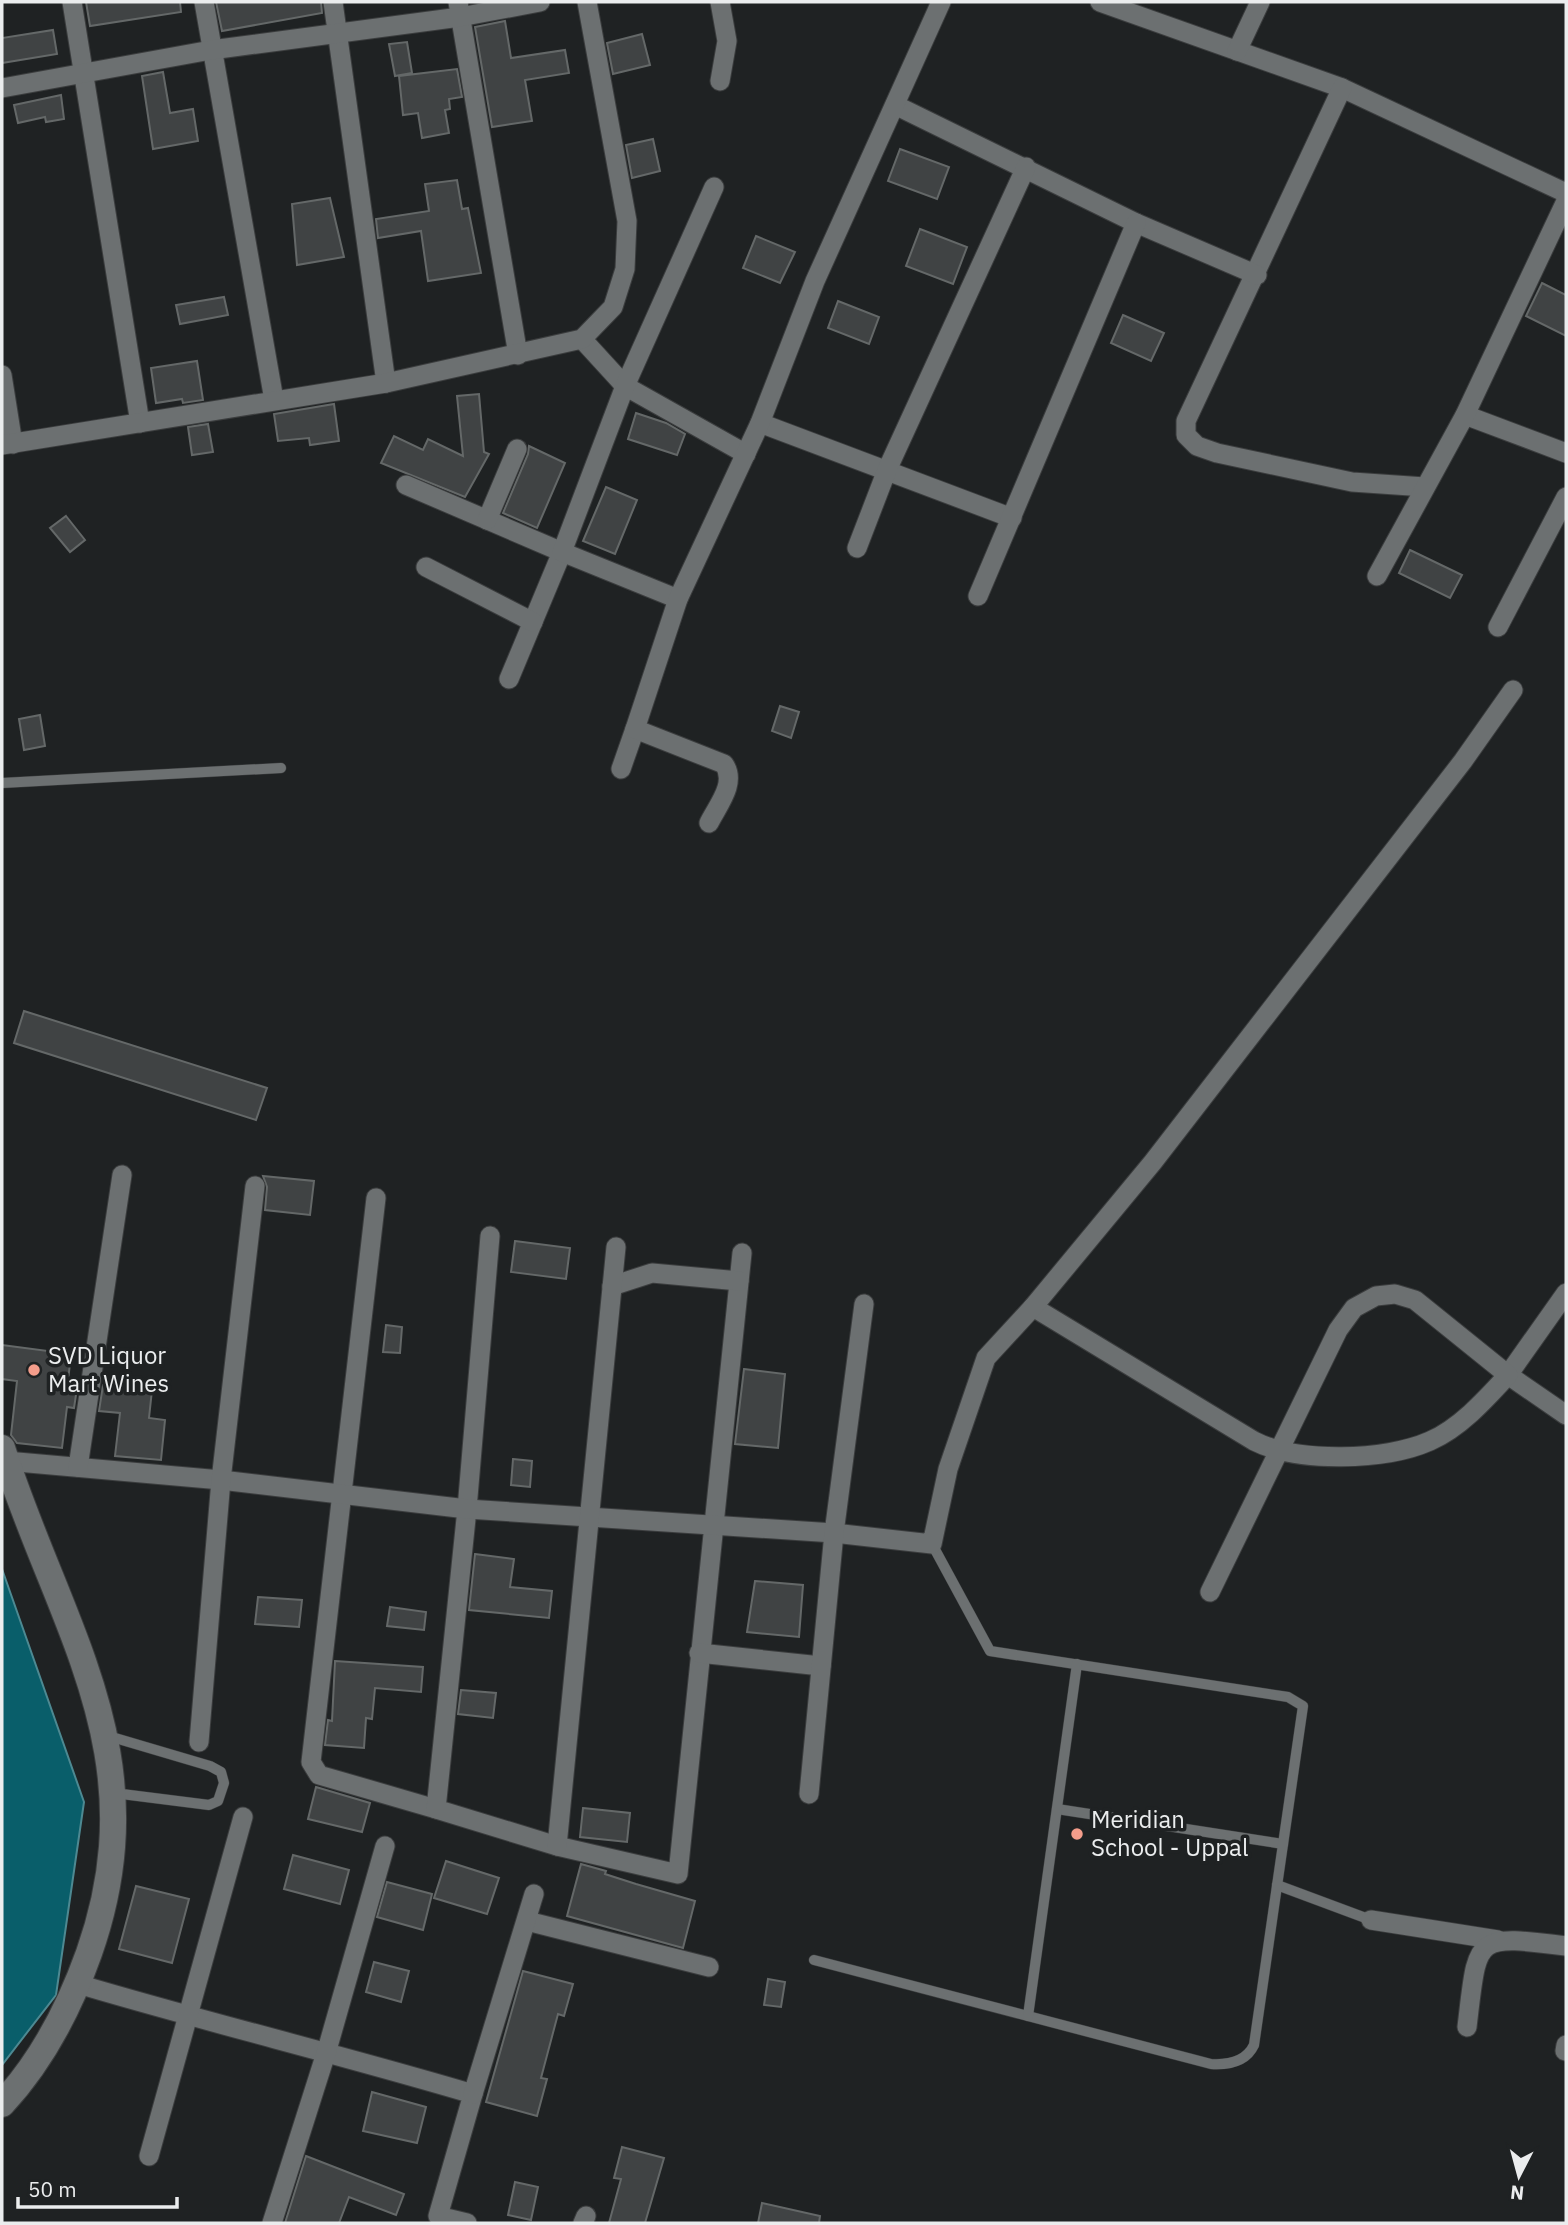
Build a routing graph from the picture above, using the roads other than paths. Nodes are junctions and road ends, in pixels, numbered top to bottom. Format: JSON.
{"nodes":[{"id":1,"x":72,"y":2,"type":"edge"},
{"id":2,"x":204,"y":2,"type":"edge"},
{"id":3,"x":333,"y":2,"type":"edge"},
{"id":4,"x":540,"y":2,"type":"edge"},
{"id":5,"x":587,"y":2,"type":"edge"},
{"id":6,"x":720,"y":2,"type":"edge"},
{"id":7,"x":941,"y":2,"type":"edge"},
{"id":8,"x":1100,"y":2,"type":"edge"},
{"id":9,"x":1260,"y":2,"type":"edge"},
{"id":10,"x":459,"y":9,"type":"edge"},
{"id":11,"x":1144,"y":9,"type":"edge"},
{"id":12,"x":338,"y":35,"type":"junction"},
{"id":13,"x":211,"y":50,"type":"junction"},
{"id":14,"x":1237,"y":51,"type":"junction"},
{"id":15,"x":85,"y":75,"type":"junction"},
{"id":16,"x":720,"y":81,"type":"dead end"},
{"id":17,"x":2,"y":88,"type":"edge"},
{"id":18,"x":1342,"y":88,"type":"junction"},
{"id":19,"x":895,"y":105,"type":"junction"},
{"id":20,"x":1026,"y":167,"type":"junction"},
{"id":21,"x":713,"y":187,"type":"dead end"},
{"id":22,"x":1566,"y":193,"type":"edge"},
{"id":23,"x":1566,"y":201,"type":"edge"},
{"id":24,"x":1136,"y":223,"type":"junction"},
{"id":25,"x":1257,"y":275,"type":"junction"},
{"id":26,"x":582,"y":339,"type":"junction"},
{"id":27,"x":518,"y":355,"type":"junction"},
{"id":28,"x":2,"y":375,"type":"edge"},
{"id":29,"x":386,"y":383,"type":"junction"},
{"id":30,"x":625,"y":386,"type":"junction"},
{"id":31,"x":274,"y":400,"type":"junction"},
{"id":32,"x":1465,"y":415,"type":"junction"},
{"id":33,"x":140,"y":423,"type":"junction"},
{"id":34,"x":760,"y":424,"type":"junction"},
{"id":35,"x":7,"y":445,"type":"edge"},
{"id":36,"x":517,"y":449,"type":"dead end"},
{"id":37,"x":1566,"y":453,"type":"edge"},
{"id":38,"x":747,"y":454,"type":"junction"},
{"id":39,"x":887,"y":470,"type":"junction"},
{"id":40,"x":406,"y":485,"type":"dead end"},
{"id":41,"x":1426,"y":487,"type":"junction"},
{"id":42,"x":1566,"y":496,"type":"edge"},
{"id":43,"x":1012,"y":518,"type":"junction"},
{"id":44,"x":486,"y":520,"type":"junction"},
{"id":45,"x":856,"y":548,"type":"dead end"},
{"id":46,"x":562,"y":552,"type":"junction"},
{"id":47,"x":426,"y":567,"type":"dead end"},
{"id":48,"x":1377,"y":576,"type":"dead end"},
{"id":49,"x":978,"y":596,"type":"dead end"},
{"id":50,"x":678,"y":599,"type":"junction"},
{"id":51,"x":533,"y":622,"type":"junction"},
{"id":52,"x":1498,"y":627,"type":"dead end"},
{"id":53,"x":509,"y":679,"type":"dead end"},
{"id":54,"x":1513,"y":690,"type":"dead end"},
{"id":55,"x":635,"y":729,"type":"junction"},
{"id":56,"x":281,"y":768,"type":"dead end"},
{"id":57,"x":621,"y":769,"type":"dead end"},
{"id":58,"x":2,"y":783,"type":"edge"},
{"id":59,"x":709,"y":823,"type":"dead end"},
{"id":60,"x":122,"y":1175,"type":"dead end"},
{"id":61,"x":255,"y":1186,"type":"dead end"},
{"id":62,"x":376,"y":1198,"type":"dead end"},
{"id":63,"x":490,"y":1237,"type":"dead end"},
{"id":64,"x":616,"y":1247,"type":"dead end"},
{"id":65,"x":742,"y":1253,"type":"dead end"},
{"id":66,"x":739,"y":1281,"type":"junction"},
{"id":67,"x":612,"y":1286,"type":"junction"},
{"id":68,"x":1566,"y":1293,"type":"edge"},
{"id":69,"x":863,"y":1304,"type":"dead end"},
{"id":70,"x":1032,"y":1307,"type":"junction"},
{"id":71,"x":1508,"y":1375,"type":"junction"},
{"id":72,"x":1566,"y":1415,"type":"edge"},
{"id":73,"x":1279,"y":1452,"type":"junction"},
{"id":74,"x":4,"y":1455,"type":"edge"},
{"id":75,"x":78,"y":1467,"type":"junction"},
{"id":76,"x":221,"y":1480,"type":"junction"},
{"id":77,"x":341,"y":1494,"type":"junction"},
{"id":78,"x":467,"y":1509,"type":"junction"},
{"id":79,"x":591,"y":1517,"type":"junction"},
{"id":80,"x":712,"y":1525,"type":"junction"},
{"id":81,"x":834,"y":1534,"type":"junction"},
{"id":82,"x":932,"y":1544,"type":"junction"},
{"id":83,"x":1210,"y":1592,"type":"dead end"},
{"id":84,"x":699,"y":1653,"type":"junction"},
{"id":85,"x":1077,"y":1664,"type":"junction"},
{"id":86,"x":821,"y":1666,"type":"junction"},
{"id":87,"x":105,"y":1735,"type":"junction"},
{"id":88,"x":199,"y":1742,"type":"dead end"},
{"id":89,"x":113,"y":1792,"type":"junction"},
{"id":90,"x":809,"y":1794,"type":"dead end"},
{"id":91,"x":436,"y":1809,"type":"junction"},
{"id":92,"x":1057,"y":1810,"type":"junction"},
{"id":93,"x":243,"y":1817,"type":"dead end"},
{"id":94,"x":1283,"y":1843,"type":"junction"},
{"id":95,"x":385,"y":1846,"type":"dead end"},
{"id":96,"x":556,"y":1846,"type":"junction"},
{"id":97,"x":1277,"y":1885,"type":"junction"},
{"id":98,"x":534,"y":1894,"type":"dead end"},
{"id":99,"x":1371,"y":1920,"type":"joint"},
{"id":100,"x":527,"y":1921,"type":"junction"},
{"id":101,"x":1498,"y":1940,"type":"junction"},
{"id":102,"x":1566,"y":1946,"type":"edge"},
{"id":103,"x":814,"y":1960,"type":"dead end"},
{"id":104,"x":709,"y":1967,"type":"dead end"},
{"id":105,"x":78,"y":1984,"type":"junction"},
{"id":106,"x":190,"y":2015,"type":"junction"},
{"id":107,"x":1028,"y":2016,"type":"junction"},
{"id":108,"x":1467,"y":2026,"type":"dead end"},
{"id":109,"x":1566,"y":2045,"type":"edge"},
{"id":110,"x":327,"y":2050,"type":"junction"},
{"id":111,"x":1565,"y":2051,"type":"edge"},
{"id":112,"x":473,"y":2094,"type":"junction"},
{"id":113,"x":2,"y":2104,"type":"edge"},
{"id":114,"x":149,"y":2156,"type":"dead end"},
{"id":115,"x":437,"y":2219,"type":"edge"},
{"id":116,"x":272,"y":2223,"type":"edge"},
{"id":117,"x":467,"y":2223,"type":"edge"}],
"edges":[{"from":1,"to":15,"type":"street"},
{"from":2,"to":13,"type":"street"},
{"from":3,"to":12,"type":"street"},
{"from":4,"to":10,"type":"street"},
{"from":5,"to":26,"type":"street"},
{"from":6,"to":16,"type":"street"},
{"from":7,"to":19,"type":"street"},
{"from":8,"to":11,"type":"street"},
{"from":9,"to":14,"type":"street"},
{"from":10,"to":12,"type":"street"},
{"from":10,"to":27,"type":"street"},
{"from":11,"to":14,"type":"street"},
{"from":12,"to":13,"type":"street"},
{"from":12,"to":29,"type":"street"},
{"from":13,"to":15,"type":"street"},
{"from":13,"to":31,"type":"street"},
{"from":14,"to":18,"type":"street"},
{"from":15,"to":17,"type":"street"},
{"from":15,"to":33,"type":"street"},
{"from":18,"to":22,"type":"street"},
{"from":18,"to":25,"type":"street"},
{"from":19,"to":20,"type":"street"},
{"from":19,"to":34,"type":"street"},
{"from":20,"to":24,"type":"street"},
{"from":20,"to":39,"type":"street"},
{"from":21,"to":30,"type":"street"},
{"from":23,"to":32,"type":"street"},
{"from":24,"to":25,"type":"street"},
{"from":24,"to":43,"type":"street"},
{"from":25,"to":41,"type":"street"},
{"from":26,"to":27,"type":"street"},
{"from":26,"to":30,"type":"street"},
{"from":27,"to":29,"type":"street"},
{"from":28,"to":35,"type":"street"},
{"from":29,"to":31,"type":"street"},
{"from":30,"to":38,"type":"street"},
{"from":30,"to":46,"type":"street"},
{"from":31,"to":33,"type":"street"},
{"from":32,"to":37,"type":"street"},
{"from":32,"to":41,"type":"street"},
{"from":33,"to":35,"type":"street"},
{"from":34,"to":38,"type":"street"},
{"from":34,"to":39,"type":"street"},
{"from":36,"to":44,"type":"street"},
{"from":38,"to":50,"type":"street"},
{"from":39,"to":43,"type":"street"},
{"from":39,"to":45,"type":"street"},
{"from":40,"to":44,"type":"street"},
{"from":41,"to":48,"type":"street"},
{"from":42,"to":52,"type":"street"},
{"from":43,"to":49,"type":"street"},
{"from":44,"to":46,"type":"street"},
{"from":46,"to":50,"type":"street"},
{"from":46,"to":51,"type":"street"},
{"from":47,"to":51,"type":"street"},
{"from":50,"to":55,"type":"street"},
{"from":51,"to":53,"type":"street"},
{"from":54,"to":70,"type":"street"},
{"from":55,"to":57,"type":"street"},
{"from":55,"to":59,"type":"street"},
{"from":56,"to":58,"type":"lane"},
{"from":60,"to":75,"type":"street"},
{"from":61,"to":76,"type":"street"},
{"from":62,"to":77,"type":"street"},
{"from":63,"to":78,"type":"street"},
{"from":64,"to":67,"type":"street"},
{"from":65,"to":66,"type":"street"},
{"from":66,"to":67,"type":"street"},
{"from":66,"to":80,"type":"street"},
{"from":67,"to":79,"type":"street"},
{"from":68,"to":71,"type":"street"},
{"from":69,"to":81,"type":"street"},
{"from":70,"to":73,"type":"street"},
{"from":70,"to":82,"type":"street"},
{"from":71,"to":72,"type":"street"},
{"from":71,"to":73,"type":"street"},
{"from":71,"to":73,"type":"street"},
{"from":73,"to":83,"type":"street"},
{"from":74,"to":75,"type":"street"},
{"from":74,"to":87,"type":"street"},
{"from":75,"to":76,"type":"street"},
{"from":76,"to":77,"type":"street"},
{"from":76,"to":88,"type":"street"},
{"from":77,"to":78,"type":"street"},
{"from":77,"to":91,"type":"street"},
{"from":78,"to":79,"type":"street"},
{"from":78,"to":91,"type":"street"},
{"from":79,"to":80,"type":"street"},
{"from":79,"to":96,"type":"street"},
{"from":80,"to":81,"type":"street"},
{"from":80,"to":84,"type":"street"},
{"from":81,"to":82,"type":"street"},
{"from":81,"to":86,"type":"street"},
{"from":82,"to":85,"type":"lane"},
{"from":84,"to":86,"type":"street"},
{"from":84,"to":96,"type":"street"},
{"from":85,"to":92,"type":"lane"},
{"from":85,"to":94,"type":"lane"},
{"from":86,"to":90,"type":"street"},
{"from":87,"to":89,"type":"street"},
{"from":87,"to":89,"type":"lane"},
{"from":89,"to":105,"type":"street"},
{"from":91,"to":96,"type":"street"},
{"from":92,"to":94,"type":"lane"},
{"from":92,"to":107,"type":"lane"},
{"from":93,"to":106,"type":"street"},
{"from":94,"to":97,"type":"lane"},
{"from":95,"to":110,"type":"street"},
{"from":97,"to":99,"type":"lane"},
{"from":97,"to":107,"type":"lane"},
{"from":98,"to":100,"type":"street"},
{"from":99,"to":101,"type":"street"},
{"from":100,"to":104,"type":"street"},
{"from":100,"to":112,"type":"street"},
{"from":101,"to":102,"type":"street"},
{"from":101,"to":108,"type":"street"},
{"from":103,"to":107,"type":"lane"},
{"from":105,"to":106,"type":"street"},
{"from":105,"to":113,"type":"street"},
{"from":106,"to":110,"type":"street"},
{"from":106,"to":114,"type":"street"},
{"from":109,"to":111,"type":"street"},
{"from":110,"to":112,"type":"street"},
{"from":110,"to":116,"type":"street"},
{"from":112,"to":115,"type":"street"},
{"from":115,"to":117,"type":"street"}]}
